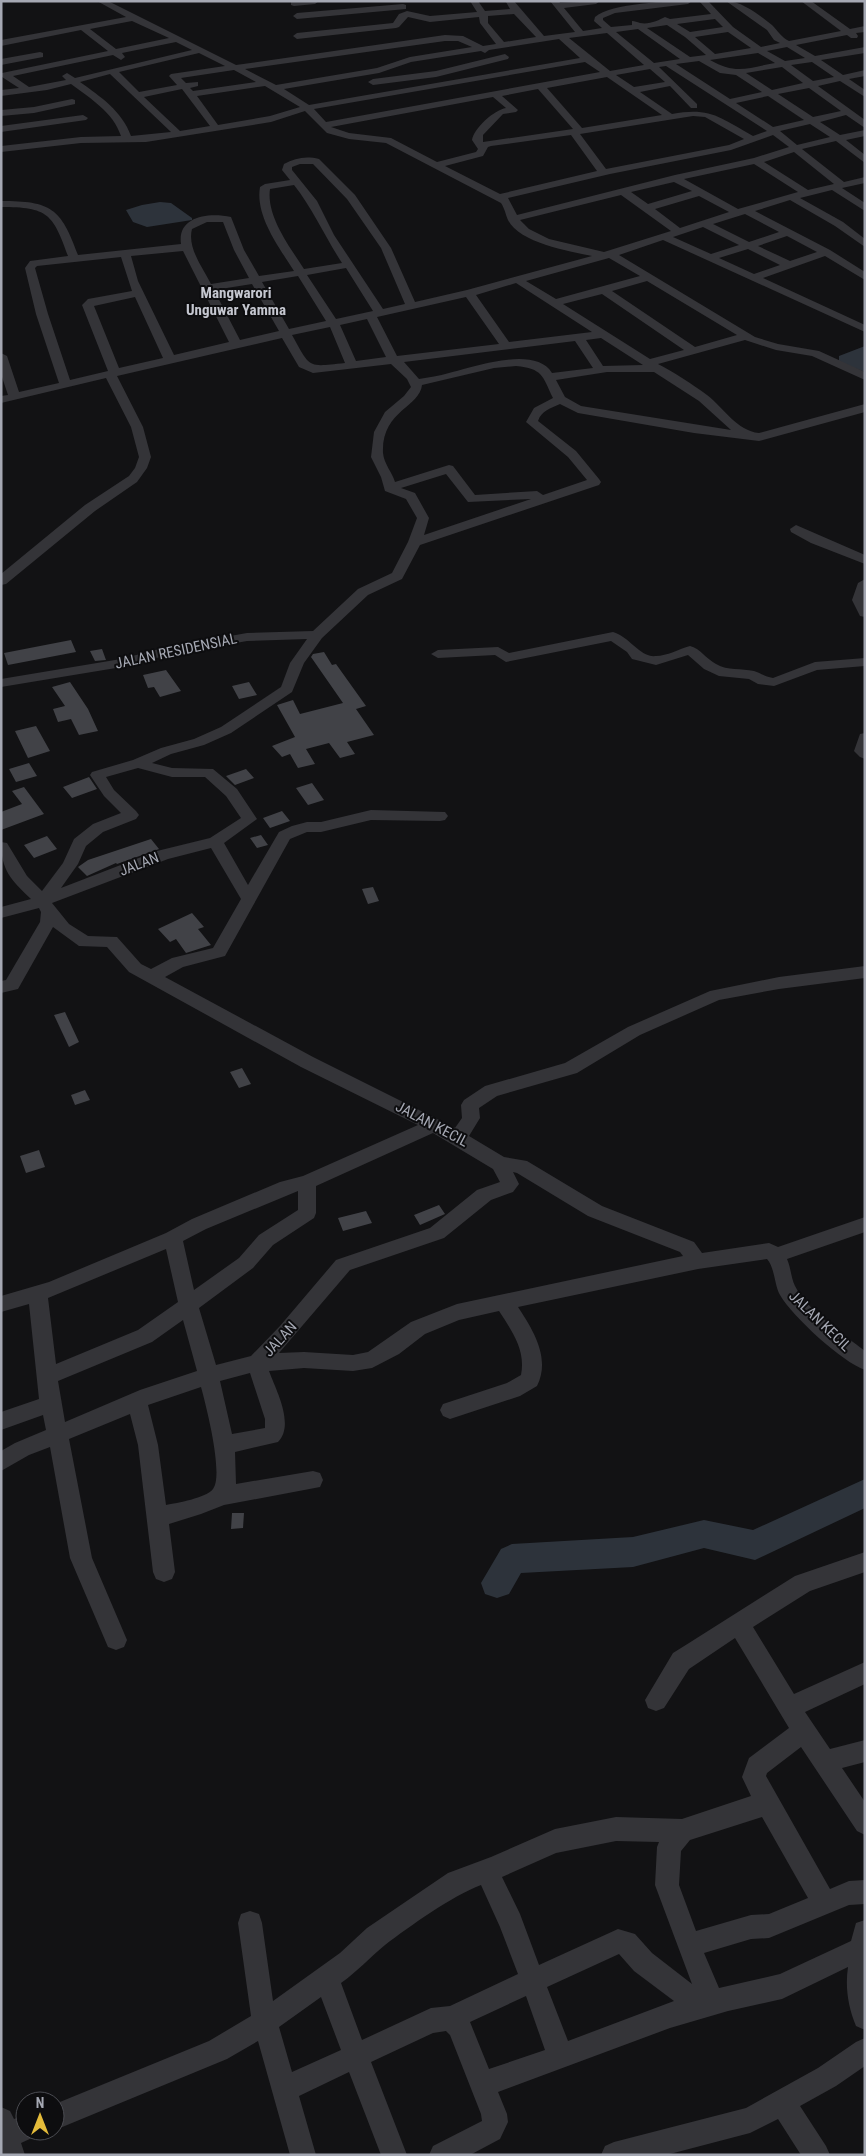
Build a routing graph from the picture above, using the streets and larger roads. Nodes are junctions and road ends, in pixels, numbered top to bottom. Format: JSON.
{"nodes":[{"id":1,"x":101,"y":1,"type":"edge"},
{"id":2,"x":316,"y":1,"type":"edge"},
{"id":3,"x":474,"y":1,"type":"edge"},
{"id":4,"x":510,"y":1,"type":"edge"},
{"id":5,"x":596,"y":1,"type":"edge"},
{"id":6,"x":605,"y":1,"type":"edge"},
{"id":7,"x":688,"y":1,"type":"edge"},
{"id":8,"x":718,"y":1,"type":"edge"},
{"id":9,"x":730,"y":1,"type":"edge"},
{"id":10,"x":805,"y":1,"type":"edge"},
{"id":11,"x":293,"y":2,"type":"edge"},
{"id":12,"x":703,"y":2,"type":"edge"},
{"id":13,"x":556,"y":4,"type":"edge"},
{"id":14,"x":403,"y":7,"type":"edge"},
{"id":15,"x":658,"y":7,"type":"edge"},
{"id":16,"x":516,"y":11,"type":"junction"},
{"id":17,"x":619,"y":13,"type":"junction"},
{"id":18,"x":297,"y":16,"type":"junction"},
{"id":19,"x":716,"y":16,"type":"junction"},
{"id":20,"x":132,"y":18,"type":"junction"},
{"id":21,"x":523,"y":18,"type":"junction"},
{"id":22,"x":483,"y":19,"type":"junction"},
{"id":23,"x":668,"y":22,"type":"junction"},
{"id":24,"x":396,"y":26,"type":"junction"},
{"id":25,"x":641,"y":26,"type":"junction"},
{"id":26,"x":448,"y":27,"type":"junction"},
{"id":27,"x":84,"y":28,"type":"junction"},
{"id":28,"x":363,"y":28,"type":"junction"},
{"id":29,"x":730,"y":29,"type":"junction"},
{"id":30,"x":865,"y":29,"type":"edge"},
{"id":31,"x":610,"y":30,"type":"junction"},
{"id":32,"x":849,"y":33,"type":"junction"},
{"id":33,"x":581,"y":34,"type":"junction"},
{"id":34,"x":688,"y":35,"type":"junction"},
{"id":35,"x":297,"y":36,"type":"junction"},
{"id":36,"x":562,"y":37,"type":"junction"},
{"id":37,"x":826,"y":37,"type":"junction"},
{"id":38,"x":177,"y":39,"type":"junction"},
{"id":39,"x":542,"y":39,"type":"junction"},
{"id":40,"x":341,"y":41,"type":"junction"},
{"id":41,"x":530,"y":41,"type":"junction"},
{"id":42,"x":865,"y":42,"type":"edge"},
{"id":43,"x":1,"y":43,"type":"edge"},
{"id":44,"x":402,"y":44,"type":"junction"},
{"id":45,"x":502,"y":45,"type":"junction"},
{"id":46,"x":788,"y":45,"type":"junction"},
{"id":47,"x":572,"y":46,"type":"junction"},
{"id":48,"x":295,"y":47,"type":"junction"},
{"id":49,"x":557,"y":48,"type":"dead end"},
{"id":50,"x":484,"y":49,"type":"junction"},
{"id":51,"x":201,"y":50,"type":"junction"},
{"id":52,"x":758,"y":50,"type":"junction"},
{"id":53,"x":865,"y":50,"type":"edge"},
{"id":54,"x":64,"y":51,"type":"dead end"},
{"id":55,"x":116,"y":51,"type":"junction"},
{"id":56,"x":1,"y":52,"type":"edge"},
{"id":57,"x":854,"y":52,"type":"junction"},
{"id":58,"x":46,"y":54,"type":"dead end"},
{"id":59,"x":515,"y":55,"type":"dead end"},
{"id":60,"x":385,"y":56,"type":"junction"},
{"id":61,"x":318,"y":57,"type":"junction"},
{"id":62,"x":714,"y":57,"type":"junction"},
{"id":63,"x":497,"y":58,"type":"junction"},
{"id":64,"x":702,"y":58,"type":"junction"},
{"id":65,"x":587,"y":59,"type":"junction"},
{"id":66,"x":865,"y":59,"type":"edge"},
{"id":67,"x":71,"y":60,"type":"junction"},
{"id":68,"x":293,"y":60,"type":"junction"},
{"id":69,"x":410,"y":60,"type":"junction"},
{"id":70,"x":688,"y":60,"type":"junction"},
{"id":71,"x":815,"y":60,"type":"junction"},
{"id":72,"x":5,"y":61,"type":"edge"},
{"id":73,"x":156,"y":61,"type":"junction"},
{"id":74,"x":278,"y":62,"type":"junction"},
{"id":75,"x":668,"y":63,"type":"junction"},
{"id":76,"x":555,"y":64,"type":"junction"},
{"id":77,"x":785,"y":65,"type":"junction"},
{"id":78,"x":57,"y":67,"type":"junction"},
{"id":79,"x":131,"y":67,"type":"junction"},
{"id":80,"x":236,"y":67,"type":"junction"},
{"id":81,"x":651,"y":67,"type":"junction"},
{"id":82,"x":112,"y":71,"type":"junction"},
{"id":83,"x":19,"y":72,"type":"junction"},
{"id":84,"x":738,"y":72,"type":"junction"},
{"id":85,"x":362,"y":73,"type":"junction"},
{"id":86,"x":865,"y":73,"type":"edge"},
{"id":87,"x":609,"y":74,"type":"junction"},
{"id":88,"x":252,"y":75,"type":"junction"},
{"id":89,"x":500,"y":75,"type":"junction"},
{"id":90,"x":90,"y":76,"type":"junction"},
{"id":91,"x":174,"y":76,"type":"junction"},
{"id":92,"x":300,"y":76,"type":"junction"},
{"id":93,"x":340,"y":76,"type":"junction"},
{"id":94,"x":841,"y":77,"type":"junction"},
{"id":95,"x":11,"y":80,"type":"junction"},
{"id":96,"x":73,"y":80,"type":"junction"},
{"id":97,"x":373,"y":82,"type":"junction"},
{"id":98,"x":457,"y":82,"type":"junction"},
{"id":99,"x":672,"y":83,"type":"junction"},
{"id":100,"x":808,"y":84,"type":"junction"},
{"id":101,"x":270,"y":85,"type":"junction"},
{"id":102,"x":183,"y":86,"type":"junction"},
{"id":103,"x":47,"y":87,"type":"junction"},
{"id":104,"x":420,"y":87,"type":"junction"},
{"id":105,"x":541,"y":87,"type":"junction"},
{"id":106,"x":28,"y":90,"type":"junction"},
{"id":107,"x":521,"y":90,"type":"junction"},
{"id":108,"x":632,"y":90,"type":"junction"},
{"id":109,"x":399,"y":91,"type":"junction"},
{"id":110,"x":2,"y":93,"type":"edge"},
{"id":111,"x":768,"y":93,"type":"junction"},
{"id":112,"x":191,"y":94,"type":"junction"},
{"id":113,"x":496,"y":94,"type":"junction"},
{"id":114,"x":865,"y":94,"type":"edge"},
{"id":115,"x":139,"y":96,"type":"junction"},
{"id":116,"x":475,"y":97,"type":"junction"},
{"id":117,"x":325,"y":98,"type":"junction"},
{"id":118,"x":72,"y":102,"type":"junction"},
{"id":119,"x":728,"y":102,"type":"junction"},
{"id":120,"x":439,"y":105,"type":"junction"},
{"id":121,"x":694,"y":106,"type":"dead end"},
{"id":122,"x":306,"y":108,"type":"junction"},
{"id":123,"x":13,"y":112,"type":"junction"},
{"id":124,"x":849,"y":112,"type":"junction"},
{"id":125,"x":1,"y":113,"type":"edge"},
{"id":126,"x":669,"y":116,"type":"junction"},
{"id":127,"x":812,"y":121,"type":"junction"},
{"id":128,"x":325,"y":125,"type":"junction"},
{"id":129,"x":865,"y":125,"type":"edge"},
{"id":130,"x":216,"y":128,"type":"junction"},
{"id":131,"x":1,"y":129,"type":"edge"},
{"id":132,"x":86,"y":129,"type":"junction"},
{"id":133,"x":577,"y":131,"type":"junction"},
{"id":134,"x":773,"y":131,"type":"junction"},
{"id":135,"x":865,"y":133,"type":"edge"},
{"id":136,"x":178,"y":134,"type":"junction"},
{"id":137,"x":1,"y":136,"type":"edge"},
{"id":138,"x":838,"y":138,"type":"junction"},
{"id":139,"x":751,"y":139,"type":"junction"},
{"id":140,"x":127,"y":140,"type":"junction"},
{"id":141,"x":14,"y":148,"type":"junction"},
{"id":142,"x":482,"y":148,"type":"junction"},
{"id":143,"x":1,"y":149,"type":"edge"},
{"id":144,"x":796,"y":149,"type":"junction"},
{"id":145,"x":865,"y":160,"type":"edge"},
{"id":146,"x":756,"y":161,"type":"junction"},
{"id":147,"x":435,"y":165,"type":"junction"},
{"id":148,"x":604,"y":173,"type":"junction"},
{"id":149,"x":590,"y":176,"type":"junction"},
{"id":150,"x":675,"y":178,"type":"junction"},
{"id":151,"x":865,"y":180,"type":"edge"},
{"id":152,"x":296,"y":182,"type":"junction"},
{"id":153,"x":838,"y":186,"type":"junction"},
{"id":154,"x":619,"y":192,"type":"junction"},
{"id":155,"x":700,"y":192,"type":"junction"},
{"id":156,"x":806,"y":192,"type":"junction"},
{"id":157,"x":792,"y":197,"type":"junction"},
{"id":158,"x":496,"y":198,"type":"junction"},
{"id":159,"x":1,"y":204,"type":"edge"},
{"id":160,"x":647,"y":208,"type":"junction"},
{"id":161,"x":865,"y":208,"type":"edge"},
{"id":162,"x":742,"y":211,"type":"junction"},
{"id":163,"x":512,"y":219,"type":"junction"},
{"id":164,"x":705,"y":224,"type":"junction"},
{"id":165,"x":678,"y":232,"type":"junction"},
{"id":166,"x":789,"y":232,"type":"junction"},
{"id":167,"x":664,"y":237,"type":"junction"},
{"id":168,"x":865,"y":244,"type":"edge"},
{"id":169,"x":749,"y":245,"type":"junction"},
{"id":170,"x":187,"y":247,"type":"junction"},
{"id":171,"x":826,"y":252,"type":"junction"},
{"id":172,"x":125,"y":254,"type":"junction"},
{"id":173,"x":608,"y":254,"type":"junction"},
{"id":174,"x":74,"y":258,"type":"junction"},
{"id":175,"x":710,"y":258,"type":"junction"},
{"id":176,"x":347,"y":265,"type":"junction"},
{"id":177,"x":790,"y":265,"type":"junction"},
{"id":178,"x":300,"y":272,"type":"junction"},
{"id":179,"x":650,"y":277,"type":"junction"},
{"id":180,"x":865,"y":277,"type":"edge"},
{"id":181,"x":754,"y":278,"type":"junction"},
{"id":182,"x":256,"y":279,"type":"junction"},
{"id":183,"x":518,"y":280,"type":"junction"},
{"id":184,"x":208,"y":288,"type":"junction"},
{"id":185,"x":604,"y":290,"type":"junction"},
{"id":186,"x":138,"y":293,"type":"junction"},
{"id":187,"x":469,"y":293,"type":"junction"},
{"id":188,"x":555,"y":303,"type":"junction"},
{"id":189,"x":410,"y":306,"type":"junction"},
{"id":190,"x":376,"y":314,"type":"junction"},
{"id":191,"x":334,"y":323,"type":"junction"},
{"id":192,"x":865,"y":329,"type":"edge"},
{"id":193,"x":286,"y":333,"type":"junction"},
{"id":194,"x":604,"y":334,"type":"junction"},
{"id":195,"x":747,"y":336,"type":"junction"},
{"id":196,"x":579,"y":338,"type":"junction"},
{"id":197,"x":236,"y":344,"type":"junction"},
{"id":198,"x":507,"y":347,"type":"junction"},
{"id":199,"x":694,"y":351,"type":"junction"},
{"id":200,"x":1,"y":356,"type":"edge"},
{"id":201,"x":170,"y":360,"type":"junction"},
{"id":202,"x":396,"y":361,"type":"junction"},
{"id":203,"x":653,"y":365,"type":"junction"},
{"id":204,"x":352,"y":366,"type":"junction"},
{"id":205,"x":600,"y":370,"type":"junction"},
{"id":206,"x":113,"y":374,"type":"junction"},
{"id":207,"x":865,"y":377,"type":"edge"},
{"id":208,"x":549,"y":378,"type":"junction"},
{"id":209,"x":416,"y":383,"type":"junction"},
{"id":210,"x":66,"y":385,"type":"junction"},
{"id":211,"x":16,"y":397,"type":"junction"},
{"id":212,"x":560,"y":399,"type":"junction"},
{"id":213,"x":1,"y":400,"type":"edge"},
{"id":214,"x":865,"y":408,"type":"edge"},
{"id":215,"x":748,"y":436,"type":"junction"},
{"id":216,"x":389,"y":488,"type":"junction"},
{"id":217,"x":560,"y":494,"type":"junction"},
{"id":218,"x":796,"y":529,"type":"dead end"},
{"id":219,"x":415,"y":542,"type":"junction"},
{"id":220,"x":865,"y":560,"type":"edge"},
{"id":221,"x":1,"y":581,"type":"edge"},
{"id":222,"x":865,"y":582,"type":"edge"},
{"id":223,"x":865,"y":613,"type":"edge"},
{"id":224,"x":317,"y":635,"type":"junction"},
{"id":225,"x":438,"y":654,"type":"dead end"},
{"id":226,"x":865,"y":662,"type":"edge"},
{"id":227,"x":1,"y":683,"type":"edge"},
{"id":228,"x":865,"y":737,"type":"edge"},
{"id":229,"x":865,"y":754,"type":"edge"},
{"id":230,"x":138,"y":763,"type":"junction"},
{"id":231,"x":440,"y":816,"type":"dead end"},
{"id":232,"x":215,"y":842,"type":"junction"},
{"id":233,"x":1,"y":847,"type":"edge"},
{"id":234,"x":249,"y":900,"type":"junction"},
{"id":235,"x":46,"y":907,"type":"junction"},
{"id":236,"x":1,"y":913,"type":"edge"},
{"id":237,"x":865,"y":972,"type":"edge"},
{"id":238,"x":152,"y":977,"type":"junction"},
{"id":239,"x":5,"y":989,"type":"edge"},
{"id":240,"x":434,"y":1125,"type":"junction"},
{"id":241,"x":460,"y":1138,"type":"junction"},
{"id":242,"x":500,"y":1164,"type":"junction"},
{"id":243,"x":307,"y":1182,"type":"junction"},
{"id":244,"x":865,"y":1224,"type":"edge"},
{"id":245,"x":173,"y":1238,"type":"junction"},
{"id":246,"x":777,"y":1256,"type":"junction"},
{"id":247,"x":698,"y":1260,"type":"junction"},
{"id":248,"x":38,"y":1293,"type":"junction"},
{"id":249,"x":504,"y":1302,"type":"junction"},
{"id":250,"x":1,"y":1304,"type":"edge"},
{"id":251,"x":188,"y":1305,"type":"junction"},
{"id":252,"x":865,"y":1362,"type":"edge"},
{"id":253,"x":257,"y":1364,"type":"junction"},
{"id":254,"x":48,"y":1376,"type":"junction"},
{"id":255,"x":208,"y":1376,"type":"junction"},
{"id":256,"x":137,"y":1401,"type":"junction"},
{"id":257,"x":50,"y":1404,"type":"junction"},
{"id":258,"x":450,"y":1410,"type":"dead end"},
{"id":259,"x":1,"y":1420,"type":"edge"},
{"id":260,"x":58,"y":1434,"type":"junction"},
{"id":261,"x":224,"y":1445,"type":"junction"},
{"id":262,"x":3,"y":1456,"type":"edge"},
{"id":263,"x":313,"y":1480,"type":"dead end"},
{"id":264,"x":221,"y":1496,"type":"junction"},
{"id":265,"x":157,"y":1517,"type":"junction"},
{"id":266,"x":865,"y":1562,"type":"edge"},
{"id":267,"x":164,"y":1572,"type":"dead end"},
{"id":268,"x":739,"y":1624,"type":"junction"},
{"id":269,"x":116,"y":1640,"type":"dead end"},
{"id":270,"x":865,"y":1673,"type":"edge"},
{"id":271,"x":656,"y":1700,"type":"dead end"},
{"id":272,"x":790,"y":1708,"type":"junction"},
{"id":273,"x":804,"y":1731,"type":"junction"},
{"id":274,"x":865,"y":1751,"type":"edge"},
{"id":275,"x":824,"y":1762,"type":"junction"},
{"id":276,"x":767,"y":1804,"type":"junction"},
{"id":277,"x":865,"y":1823,"type":"edge"},
{"id":278,"x":682,"y":1831,"type":"junction"},
{"id":279,"x":487,"y":1871,"type":"junction"},
{"id":280,"x":865,"y":1892,"type":"edge"},
{"id":281,"x":825,"y":1903,"type":"junction"},
{"id":282,"x":250,"y":1923,"type":"dead end"},
{"id":283,"x":864,"y":1943,"type":"edge"},
{"id":284,"x":688,"y":1945,"type":"junction"},
{"id":285,"x":326,"y":1978,"type":"junction"},
{"id":286,"x":533,"y":1980,"type":"junction"},
{"id":287,"x":705,"y":2005,"type":"junction"},
{"id":288,"x":865,"y":2017,"type":"edge"},
{"id":289,"x":451,"y":2018,"type":"junction"},
{"id":290,"x":266,"y":2021,"type":"junction"},
{"id":291,"x":865,"y":2051,"type":"edge"},
{"id":292,"x":355,"y":2056,"type":"junction"},
{"id":293,"x":561,"y":2057,"type":"junction"},
{"id":294,"x":483,"y":2084,"type":"junction"},
{"id":295,"x":283,"y":2090,"type":"junction"},
{"id":296,"x":782,"y":2102,"type":"junction"},
{"id":297,"x":65,"y":2113,"type":"edge"},
{"id":298,"x":656,"y":2150,"type":"edge"},
{"id":299,"x":303,"y":2155,"type":"edge"},
{"id":300,"x":394,"y":2155,"type":"edge"},
{"id":301,"x":442,"y":2155,"type":"edge"},
{"id":302,"x":614,"y":2155,"type":"edge"},
{"id":303,"x":817,"y":2155,"type":"edge"}],
"edges":[{"from":1,"to":20,"type":"street"},
{"from":2,"to":11,"type":"street"},
{"from":3,"to":22,"type":"street"},
{"from":4,"to":16,"type":"street"},
{"from":5,"to":13,"type":"street"},
{"from":6,"to":17,"type":"street"},
{"from":7,"to":15,"type":"street"},
{"from":8,"to":12,"type":"street"},
{"from":9,"to":46,"type":"street"},
{"from":10,"to":32,"type":"street"},
{"from":11,"to":18,"type":"street"},
{"from":12,"to":19,"type":"street"},
{"from":13,"to":33,"type":"street"},
{"from":14,"to":18,"type":"street"},
{"from":14,"to":24,"type":"street"},
{"from":14,"to":26,"type":"street"},
{"from":15,"to":17,"type":"street"},
{"from":15,"to":23,"type":"street"},
{"from":16,"to":21,"type":"street"},
{"from":16,"to":22,"type":"street"},
{"from":17,"to":25,"type":"street"},
{"from":17,"to":31,"type":"street"},
{"from":18,"to":35,"type":"street"},
{"from":19,"to":23,"type":"street"},
{"from":19,"to":29,"type":"street"},
{"from":20,"to":27,"type":"street"},
{"from":20,"to":38,"type":"street"},
{"from":21,"to":22,"type":"street"},
{"from":21,"to":39,"type":"street"},
{"from":22,"to":26,"type":"street"},
{"from":22,"to":45,"type":"street"},
{"from":23,"to":25,"type":"street"},
{"from":23,"to":34,"type":"street"},
{"from":24,"to":28,"type":"street"},
{"from":24,"to":44,"type":"street"},
{"from":25,"to":31,"type":"street"},
{"from":25,"to":70,"type":"street"},
{"from":26,"to":44,"type":"street"},
{"from":26,"to":50,"type":"street"},
{"from":27,"to":43,"type":"street"},
{"from":27,"to":55,"type":"street"},
{"from":28,"to":40,"type":"street"},
{"from":28,"to":60,"type":"street"},
{"from":29,"to":34,"type":"street"},
{"from":29,"to":52,"type":"street"},
{"from":30,"to":32,"type":"street"},
{"from":31,"to":33,"type":"street"},
{"from":31,"to":81,"type":"street"},
{"from":32,"to":37,"type":"street"},
{"from":32,"to":42,"type":"street"},
{"from":33,"to":36,"type":"street"},
{"from":34,"to":62,"type":"street"},
{"from":35,"to":40,"type":"street"},
{"from":35,"to":48,"type":"street"},
{"from":36,"to":39,"type":"street"},
{"from":36,"to":47,"type":"street"},
{"from":37,"to":46,"type":"street"},
{"from":37,"to":57,"type":"street"},
{"from":38,"to":51,"type":"street"},
{"from":38,"to":55,"type":"street"},
{"from":39,"to":41,"type":"street"},
{"from":40,"to":60,"type":"street"},
{"from":40,"to":61,"type":"street"},
{"from":41,"to":45,"type":"street"},
{"from":41,"to":76,"type":"street"},
{"from":44,"to":60,"type":"street"},
{"from":44,"to":69,"type":"street"},
{"from":45,"to":50,"type":"street"},
{"from":46,"to":52,"type":"street"},
{"from":46,"to":71,"type":"street"},
{"from":47,"to":49,"type":"street"},
{"from":47,"to":65,"type":"street"},
{"from":48,"to":61,"type":"street"},
{"from":48,"to":68,"type":"street"},
{"from":50,"to":63,"type":"street"},
{"from":50,"to":69,"type":"street"},
{"from":51,"to":73,"type":"street"},
{"from":51,"to":80,"type":"street"},
{"from":52,"to":62,"type":"street"},
{"from":52,"to":77,"type":"street"},
{"from":53,"to":57,"type":"street"},
{"from":54,"to":67,"type":"street"},
{"from":55,"to":67,"type":"street"},
{"from":55,"to":79,"type":"street"},
{"from":56,"to":72,"type":"street"},
{"from":57,"to":66,"type":"street"},
{"from":57,"to":71,"type":"street"},
{"from":58,"to":72,"type":"street"},
{"from":59,"to":63,"type":"street"},
{"from":60,"to":69,"type":"street"},
{"from":60,"to":85,"type":"street"},
{"from":61,"to":68,"type":"street"},
{"from":61,"to":93,"type":"street"},
{"from":62,"to":64,"type":"street"},
{"from":63,"to":97,"type":"street"},
{"from":64,"to":70,"type":"street"},
{"from":64,"to":84,"type":"street"},
{"from":65,"to":76,"type":"street"},
{"from":65,"to":87,"type":"street"},
{"from":67,"to":78,"type":"street"},
{"from":67,"to":90,"type":"street"},
{"from":68,"to":74,"type":"street"},
{"from":70,"to":75,"type":"street"},
{"from":71,"to":77,"type":"street"},
{"from":71,"to":94,"type":"street"},
{"from":72,"to":83,"type":"street"},
{"from":73,"to":79,"type":"street"},
{"from":73,"to":91,"type":"street"},
{"from":74,"to":80,"type":"street"},
{"from":74,"to":92,"type":"street"},
{"from":75,"to":81,"type":"street"},
{"from":75,"to":119,"type":"street"},
{"from":76,"to":89,"type":"street"},
{"from":77,"to":84,"type":"street"},
{"from":77,"to":100,"type":"street"},
{"from":78,"to":83,"type":"street"},
{"from":78,"to":95,"type":"street"},
{"from":78,"to":96,"type":"street"},
{"from":79,"to":82,"type":"street"},
{"from":80,"to":88,"type":"street"},
{"from":80,"to":91,"type":"street"},
{"from":81,"to":87,"type":"street"},
{"from":81,"to":99,"type":"street"},
{"from":82,"to":90,"type":"street"},
{"from":82,"to":115,"type":"street"},
{"from":83,"to":95,"type":"street"},
{"from":84,"to":111,"type":"street"},
{"from":85,"to":93,"type":"street"},
{"from":85,"to":97,"type":"street"},
{"from":86,"to":94,"type":"street"},
{"from":87,"to":105,"type":"street"},
{"from":87,"to":108,"type":"street"},
{"from":88,"to":101,"type":"street"},
{"from":88,"to":102,"type":"street"},
{"from":89,"to":98,"type":"street"},
{"from":89,"to":107,"type":"street"},
{"from":90,"to":96,"type":"street"},
{"from":91,"to":102,"type":"street"},
{"from":92,"to":93,"type":"street"},
{"from":92,"to":101,"type":"street"},
{"from":92,"to":117,"type":"street"},
{"from":94,"to":100,"type":"street"},
{"from":94,"to":114,"type":"street"},
{"from":95,"to":106,"type":"street"},
{"from":96,"to":103,"type":"street"},
{"from":96,"to":140,"type":"street"},
{"from":97,"to":109,"type":"street"},
{"from":98,"to":104,"type":"street"},
{"from":98,"to":116,"type":"street"},
{"from":99,"to":108,"type":"street"},
{"from":99,"to":121,"type":"street"},
{"from":100,"to":111,"type":"street"},
{"from":100,"to":124,"type":"street"},
{"from":101,"to":112,"type":"street"},
{"from":101,"to":122,"type":"street"},
{"from":102,"to":112,"type":"street"},
{"from":102,"to":115,"type":"street"},
{"from":103,"to":106,"type":"street"},
{"from":103,"to":118,"type":"street"},
{"from":104,"to":109,"type":"street"},
{"from":104,"to":120,"type":"street"},
{"from":105,"to":107,"type":"street"},
{"from":105,"to":133,"type":"street"},
{"from":106,"to":110,"type":"street"},
{"from":107,"to":113,"type":"street"},
{"from":108,"to":126,"type":"street"},
{"from":109,"to":117,"type":"street"},
{"from":110,"to":123,"type":"street"},
{"from":111,"to":119,"type":"street"},
{"from":111,"to":127,"type":"street"},
{"from":112,"to":130,"type":"street"},
{"from":113,"to":116,"type":"street"},
{"from":113,"to":142,"type":"street"},
{"from":115,"to":136,"type":"street"},
{"from":116,"to":120,"type":"street"},
{"from":117,"to":122,"type":"street"},
{"from":118,"to":123,"type":"street"},
{"from":118,"to":132,"type":"street"},
{"from":119,"to":134,"type":"street"},
{"from":120,"to":128,"type":"street"},
{"from":122,"to":128,"type":"street"},
{"from":122,"to":130,"type":"street"},
{"from":123,"to":125,"type":"street"},
{"from":124,"to":127,"type":"street"},
{"from":124,"to":129,"type":"street"},
{"from":126,"to":133,"type":"street"},
{"from":126,"to":139,"type":"street"},
{"from":127,"to":134,"type":"street"},
{"from":127,"to":138,"type":"street"},
{"from":128,"to":147,"type":"street"},
{"from":130,"to":136,"type":"street"},
{"from":131,"to":132,"type":"street"},
{"from":132,"to":140,"type":"street"},
{"from":132,"to":141,"type":"street"},
{"from":133,"to":142,"type":"street"},
{"from":133,"to":148,"type":"street"},
{"from":134,"to":139,"type":"street"},
{"from":134,"to":144,"type":"street"},
{"from":135,"to":138,"type":"street"},
{"from":136,"to":140,"type":"street"},
{"from":137,"to":141,"type":"street"},
{"from":138,"to":144,"type":"street"},
{"from":138,"to":145,"type":"street"},
{"from":139,"to":148,"type":"street"},
{"from":141,"to":143,"type":"street"},
{"from":142,"to":147,"type":"street"},
{"from":144,"to":146,"type":"street"},
{"from":144,"to":153,"type":"street"},
{"from":146,"to":150,"type":"street"},
{"from":146,"to":156,"type":"street"},
{"from":147,"to":158,"type":"street"},
{"from":148,"to":149,"type":"street"},
{"from":149,"to":154,"type":"street"},
{"from":149,"to":158,"type":"street"},
{"from":150,"to":154,"type":"street"},
{"from":150,"to":155,"type":"street"},
{"from":151,"to":153,"type":"street"},
{"from":152,"to":176,"type":"street"},
{"from":152,"to":178,"type":"street"},
{"from":152,"to":189,"type":"street"},
{"from":153,"to":156,"type":"street"},
{"from":153,"to":161,"type":"street"},
{"from":154,"to":160,"type":"street"},
{"from":154,"to":163,"type":"street"},
{"from":155,"to":160,"type":"street"},
{"from":155,"to":162,"type":"street"},
{"from":156,"to":157,"type":"street"},
{"from":157,"to":162,"type":"street"},
{"from":157,"to":168,"type":"street"},
{"from":158,"to":163,"type":"street"},
{"from":159,"to":174,"type":"street"},
{"from":160,"to":165,"type":"street"},
{"from":162,"to":164,"type":"street"},
{"from":162,"to":166,"type":"street"},
{"from":163,"to":173,"type":"street"},
{"from":164,"to":165,"type":"street"},
{"from":164,"to":169,"type":"street"},
{"from":165,"to":167,"type":"street"},
{"from":166,"to":169,"type":"street"},
{"from":166,"to":171,"type":"street"},
{"from":167,"to":173,"type":"street"},
{"from":167,"to":175,"type":"street"},
{"from":169,"to":175,"type":"street"},
{"from":169,"to":177,"type":"street"},
{"from":170,"to":172,"type":"street"},
{"from":170,"to":182,"type":"street"},
{"from":170,"to":184,"type":"street"},
{"from":171,"to":177,"type":"street"},
{"from":171,"to":180,"type":"street"},
{"from":172,"to":174,"type":"street"},
{"from":172,"to":186,"type":"street"},
{"from":173,"to":179,"type":"street"},
{"from":173,"to":183,"type":"street"},
{"from":174,"to":210,"type":"street"},
{"from":175,"to":181,"type":"street"},
{"from":176,"to":178,"type":"street"},
{"from":176,"to":190,"type":"street"},
{"from":177,"to":181,"type":"street"},
{"from":178,"to":182,"type":"street"},
{"from":178,"to":191,"type":"street"},
{"from":179,"to":185,"type":"street"},
{"from":179,"to":195,"type":"street"},
{"from":181,"to":192,"type":"street"},
{"from":182,"to":184,"type":"street"},
{"from":182,"to":193,"type":"street"},
{"from":183,"to":187,"type":"street"},
{"from":183,"to":188,"type":"street"},
{"from":184,"to":197,"type":"street"},
{"from":185,"to":188,"type":"street"},
{"from":185,"to":199,"type":"street"},
{"from":186,"to":201,"type":"street"},
{"from":186,"to":206,"type":"street"},
{"from":187,"to":189,"type":"street"},
{"from":187,"to":198,"type":"street"},
{"from":188,"to":194,"type":"street"},
{"from":189,"to":190,"type":"street"},
{"from":190,"to":191,"type":"street"},
{"from":190,"to":202,"type":"street"},
{"from":191,"to":193,"type":"street"},
{"from":191,"to":204,"type":"street"},
{"from":193,"to":197,"type":"street"},
{"from":193,"to":204,"type":"street"},
{"from":194,"to":196,"type":"street"},
{"from":194,"to":203,"type":"street"},
{"from":195,"to":199,"type":"street"},
{"from":195,"to":207,"type":"street"},
{"from":196,"to":198,"type":"street"},
{"from":196,"to":205,"type":"street"},
{"from":197,"to":201,"type":"street"},
{"from":198,"to":202,"type":"street"},
{"from":199,"to":203,"type":"street"},
{"from":200,"to":211,"type":"street"},
{"from":201,"to":206,"type":"street"},
{"from":202,"to":204,"type":"street"},
{"from":202,"to":209,"type":"street"},
{"from":203,"to":205,"type":"street"},
{"from":203,"to":215,"type":"street"},
{"from":205,"to":208,"type":"street"},
{"from":206,"to":210,"type":"street"},
{"from":206,"to":221,"type":"street"},
{"from":208,"to":209,"type":"street"},
{"from":208,"to":212,"type":"street"},
{"from":209,"to":216,"type":"street"},
{"from":210,"to":211,"type":"street"},
{"from":211,"to":213,"type":"street"},
{"from":212,"to":215,"type":"street"},
{"from":212,"to":217,"type":"street"},
{"from":214,"to":215,"type":"street"},
{"from":216,"to":217,"type":"street"},
{"from":216,"to":219,"type":"street"},
{"from":217,"to":219,"type":"street"},
{"from":218,"to":220,"type":"street"},
{"from":219,"to":224,"type":"street"},
{"from":222,"to":223,"type":"street"},
{"from":224,"to":227,"type":"street","name":"JALAN RESIDENSIAL"},
{"from":224,"to":230,"type":"street"},
{"from":225,"to":226,"type":"street"},
{"from":228,"to":229,"type":"street"},
{"from":230,"to":232,"type":"street"},
{"from":230,"to":235,"type":"street"},
{"from":231,"to":234,"type":"street"},
{"from":232,"to":234,"type":"street"},
{"from":232,"to":235,"type":"street","name":"JALAN"},
{"from":233,"to":235,"type":"street","name":"JALAN KECIL"},
{"from":234,"to":238,"type":"street"},
{"from":235,"to":236,"type":"street","name":"JALAN"},
{"from":235,"to":238,"type":"street","name":"JALAN KECIL"},
{"from":235,"to":239,"type":"street"},
{"from":237,"to":241,"type":"street"},
{"from":238,"to":240,"type":"street","name":"JALAN KECIL"},
{"from":240,"to":241,"type":"street","name":"JALAN KECIL"},
{"from":240,"to":243,"type":"street"},
{"from":241,"to":242,"type":"street","name":"JALAN KECIL"},
{"from":242,"to":247,"type":"street","name":"JALAN KECIL"},
{"from":242,"to":253,"type":"street","name":"JALAN"},
{"from":243,"to":245,"type":"street"},
{"from":243,"to":251,"type":"street"},
{"from":244,"to":246,"type":"street"},
{"from":245,"to":248,"type":"street"},
{"from":245,"to":251,"type":"street"},
{"from":246,"to":247,"type":"street"},
{"from":246,"to":252,"type":"street","name":"JALAN KECIL"},
{"from":247,"to":249,"type":"street"},
{"from":248,"to":250,"type":"street"},
{"from":248,"to":254,"type":"street"},
{"from":249,"to":253,"type":"street"},
{"from":249,"to":258,"type":"street"},
{"from":251,"to":254,"type":"street"},
{"from":251,"to":255,"type":"street"},
{"from":253,"to":255,"type":"street","name":"JALAN"},
{"from":253,"to":261,"type":"street"},
{"from":254,"to":257,"type":"street"},
{"from":255,"to":256,"type":"street","name":"JALAN"},
{"from":255,"to":261,"type":"street"},
{"from":256,"to":260,"type":"street","name":"JALAN"},
{"from":256,"to":265,"type":"street"},
{"from":257,"to":259,"type":"street"},
{"from":257,"to":260,"type":"street"},
{"from":260,"to":262,"type":"street","name":"JALAN"},
{"from":260,"to":269,"type":"street"},
{"from":261,"to":264,"type":"street"},
{"from":263,"to":264,"type":"street"},
{"from":264,"to":265,"type":"street"},
{"from":265,"to":267,"type":"street"},
{"from":266,"to":268,"type":"street"},
{"from":268,"to":271,"type":"street"},
{"from":268,"to":272,"type":"street"},
{"from":270,"to":272,"type":"street"},
{"from":272,"to":273,"type":"street"},
{"from":273,"to":275,"type":"street"},
{"from":273,"to":276,"type":"street"},
{"from":274,"to":275,"type":"street"},
{"from":275,"to":277,"type":"street"},
{"from":276,"to":278,"type":"street"},
{"from":276,"to":281,"type":"street"},
{"from":278,"to":279,"type":"street"},
{"from":278,"to":284,"type":"street"},
{"from":279,"to":285,"type":"street"},
{"from":279,"to":286,"type":"street"},
{"from":280,"to":281,"type":"street"},
{"from":281,"to":284,"type":"street"},
{"from":282,"to":290,"type":"street"},
{"from":283,"to":287,"type":"street"},
{"from":283,"to":288,"type":"street"},
{"from":284,"to":287,"type":"street"},
{"from":285,"to":290,"type":"street"},
{"from":285,"to":292,"type":"street"},
{"from":286,"to":287,"type":"street"},
{"from":286,"to":289,"type":"street"},
{"from":286,"to":293,"type":"street"},
{"from":287,"to":293,"type":"street"},
{"from":289,"to":292,"type":"street"},
{"from":289,"to":294,"type":"street"},
{"from":290,"to":295,"type":"street"},
{"from":290,"to":297,"type":"street"},
{"from":291,"to":296,"type":"street"},
{"from":292,"to":295,"type":"street"},
{"from":292,"to":300,"type":"street"},
{"from":293,"to":294,"type":"street"},
{"from":294,"to":301,"type":"street"},
{"from":295,"to":299,"type":"street"},
{"from":296,"to":298,"type":"street"},
{"from":296,"to":303,"type":"street"},
{"from":298,"to":302,"type":"street"}]}
